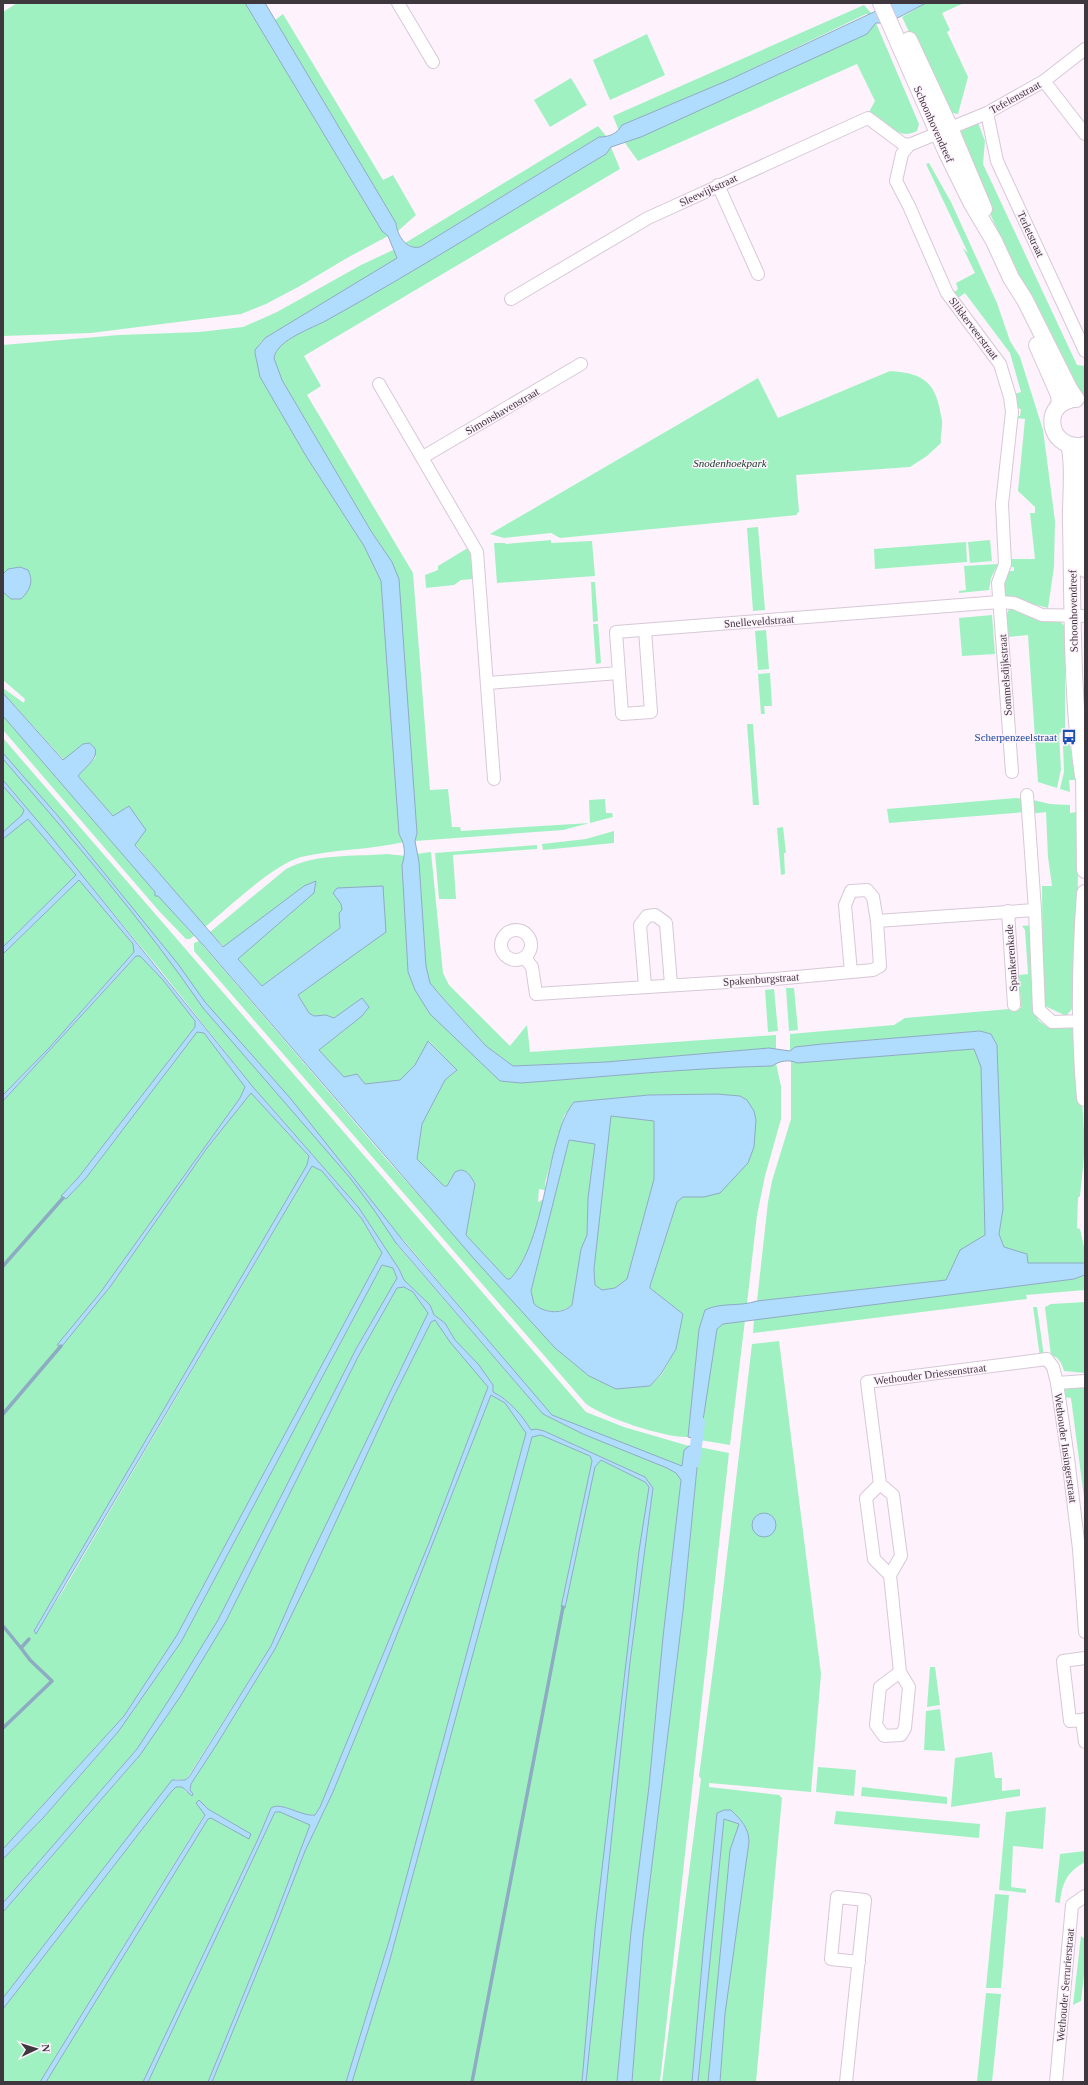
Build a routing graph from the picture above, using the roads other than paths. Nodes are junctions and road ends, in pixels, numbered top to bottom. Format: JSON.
{"nodes":[{"id":1,"x":398,"y":3,"type":"edge"},
{"id":2,"x":881,"y":3,"type":"edge"},
{"id":3,"x":893,"y":3,"type":"edge"},
{"id":4,"x":896,"y":24,"type":"junction"},
{"id":5,"x":1085,"y":49,"type":"edge"},
{"id":6,"x":433,"y":62,"type":"dead end"},
{"id":7,"x":1044,"y":81,"type":"junction"},
{"id":8,"x":987,"y":113,"type":"junction"},
{"id":9,"x":944,"y":130,"type":"junction"},
{"id":10,"x":1085,"y":134,"type":"edge"},
{"id":11,"x":909,"y":145,"type":"junction"},
{"id":12,"x":718,"y":185,"type":"junction"},
{"id":13,"x":758,"y":274,"type":"dead end"},
{"id":14,"x":1011,"y":278,"type":"junction"},
{"id":15,"x":510,"y":299,"type":"dead end"},
{"id":16,"x":1085,"y":351,"type":"edge"},
{"id":17,"x":581,"y":364,"type":"dead end"},
{"id":18,"x":380,"y":384,"type":"dead end"},
{"id":19,"x":1080,"y":400,"type":"edge"},
{"id":20,"x":1060,"y":404,"type":"junction"},
{"id":21,"x":1085,"y":444,"type":"edge"},
{"id":22,"x":1068,"y":445,"type":"junction"},
{"id":23,"x":423,"y":457,"type":"junction"},
{"id":24,"x":1085,"y":568,"type":"edge"},
{"id":25,"x":999,"y":602,"type":"junction"},
{"id":26,"x":1079,"y":616,"type":"edge"},
{"id":27,"x":645,"y":630,"type":"junction"},
{"id":28,"x":619,"y":673,"type":"junction"},
{"id":29,"x":488,"y":683,"type":"junction"},
{"id":30,"x":1085,"y":732,"type":"edge"},
{"id":31,"x":1012,"y":772,"type":"dead end"},
{"id":32,"x":1083,"y":776,"type":"junction"},
{"id":33,"x":494,"y":779,"type":"dead end"},
{"id":34,"x":1027,"y":795,"type":"dead end"},
{"id":35,"x":1085,"y":870,"type":"edge"},
{"id":36,"x":1085,"y":893,"type":"edge"},
{"id":37,"x":1035,"y":910,"type":"junction"},
{"id":38,"x":1008,"y":911,"type":"junction"},
{"id":39,"x":877,"y":921,"type":"junction"},
{"id":40,"x":525,"y":958,"type":"dead end"},
{"id":41,"x":851,"y":972,"type":"junction"},
{"id":42,"x":671,"y":984,"type":"junction"},
{"id":43,"x":644,"y":986,"type":"junction"},
{"id":44,"x":1014,"y":1005,"type":"dead end"},
{"id":45,"x":1083,"y":1021,"type":"edge"},
{"id":46,"x":1085,"y":1098,"type":"edge"},
{"id":47,"x":1047,"y":1359,"type":"joint"},
{"id":48,"x":1085,"y":1381,"type":"edge"},
{"id":49,"x":1057,"y":1383,"type":"junction"},
{"id":50,"x":880,"y":1484,"type":"junction"},
{"id":51,"x":890,"y":1575,"type":"junction"},
{"id":52,"x":1085,"y":1632,"type":"edge"},
{"id":53,"x":1085,"y":1658,"type":"edge"},
{"id":54,"x":900,"y":1672,"type":"junction"},
{"id":55,"x":1084,"y":1719,"type":"edge"},
{"id":56,"x":1085,"y":1742,"type":"edge"},
{"id":57,"x":1085,"y":1896,"type":"edge"},
{"id":58,"x":859,"y":1962,"type":"junction"},
{"id":59,"x":846,"y":2082,"type":"edge"},
{"id":60,"x":1056,"y":2082,"type":"edge"}],
"edges":[{"from":1,"to":6,"type":"street"},
{"from":2,"to":4,"type":"street","name":"Schoonhovendreef"},
{"from":3,"to":4,"type":"street","name":"Schoonhovendreef"},
{"from":4,"to":9,"type":"street","name":"Schoonhovendreef"},
{"from":5,"to":7,"type":"street","name":"Tefelenstraat"},
{"from":7,"to":8,"type":"street","name":"Tefelenstraat"},
{"from":7,"to":10,"type":"street"},
{"from":8,"to":9,"type":"street","name":"Tefelenstraat"},
{"from":8,"to":16,"type":"street","name":"Terletstraat"},
{"from":9,"to":11,"type":"street"},
{"from":9,"to":14,"type":"street","name":"Schoonhovendreef"},
{"from":11,"to":12,"type":"street","name":"Sleewijkstraat"},
{"from":11,"to":25,"type":"street","name":"Slikkerveerstraat"},
{"from":12,"to":13,"type":"street"},
{"from":12,"to":15,"type":"street","name":"Sleewijkstraat"},
{"from":14,"to":19,"type":"street","name":"Schoonhovendreef"},
{"from":14,"to":20,"type":"street","name":"Schoonhovendreef"},
{"from":17,"to":23,"type":"street","name":"Simonshavenstraat"},
{"from":18,"to":23,"type":"street"},
{"from":19,"to":20,"type":"street"},
{"from":20,"to":22,"type":"street"},
{"from":21,"to":22,"type":"street"},
{"from":21,"to":24,"type":"street","name":"Schoonhovendreef"},
{"from":22,"to":26,"type":"street","name":"Schoonhovendreef"},
{"from":23,"to":29,"type":"street"},
{"from":25,"to":26,"type":"street","name":"Snelleveldstraat"},
{"from":25,"to":27,"type":"street","name":"Snelleveldstraat"},
{"from":25,"to":31,"type":"street","name":"Sommelsdijkstraat"},
{"from":26,"to":32,"type":"street","name":"Schoonhovendreef"},
{"from":27,"to":28,"type":"street","name":"Snelleveldstraat"},
{"from":27,"to":28,"type":"street"},
{"from":28,"to":29,"type":"street"},
{"from":29,"to":33,"type":"street"},
{"from":30,"to":32,"type":"street","name":"Schoonhovendreef"},
{"from":32,"to":35,"type":"street","name":"Schoonhovendreef"},
{"from":34,"to":37,"type":"street"},
{"from":36,"to":45,"type":"street"},
{"from":37,"to":38,"type":"street"},
{"from":37,"to":45,"type":"street"},
{"from":38,"to":39,"type":"street"},
{"from":38,"to":44,"type":"street","name":"Spankerenkade"},
{"from":39,"to":41,"type":"street","name":"Spakenburgstraat"},
{"from":39,"to":41,"type":"street","name":"Spakenburgstraat"},
{"from":40,"to":43,"type":"street","name":"Spakenburgstraat"},
{"from":41,"to":42,"type":"street","name":"Spakenburgstraat"},
{"from":42,"to":43,"type":"street","name":"Spakenburgstraat"},
{"from":42,"to":43,"type":"street"},
{"from":45,"to":46,"type":"street"},
{"from":47,"to":49,"type":"street","name":"Wethouder Insingerstraat"},
{"from":47,"to":50,"type":"street","name":"Wethouder Driessenstraat"},
{"from":48,"to":49,"type":"street","name":"Wethouder Insingerstraat"},
{"from":49,"to":52,"type":"street","name":"Wethouder Insingerstraat"},
{"from":50,"to":51,"type":"street"},
{"from":50,"to":51,"type":"street"},
{"from":51,"to":54,"type":"street"},
{"from":53,"to":55,"type":"street"},
{"from":54,"to":54,"type":"street"},
{"from":55,"to":56,"type":"street"},
{"from":57,"to":60,"type":"street","name":"Wethouder Serrurierstraat"},
{"from":58,"to":58,"type":"street"},
{"from":58,"to":59,"type":"street"}]}
